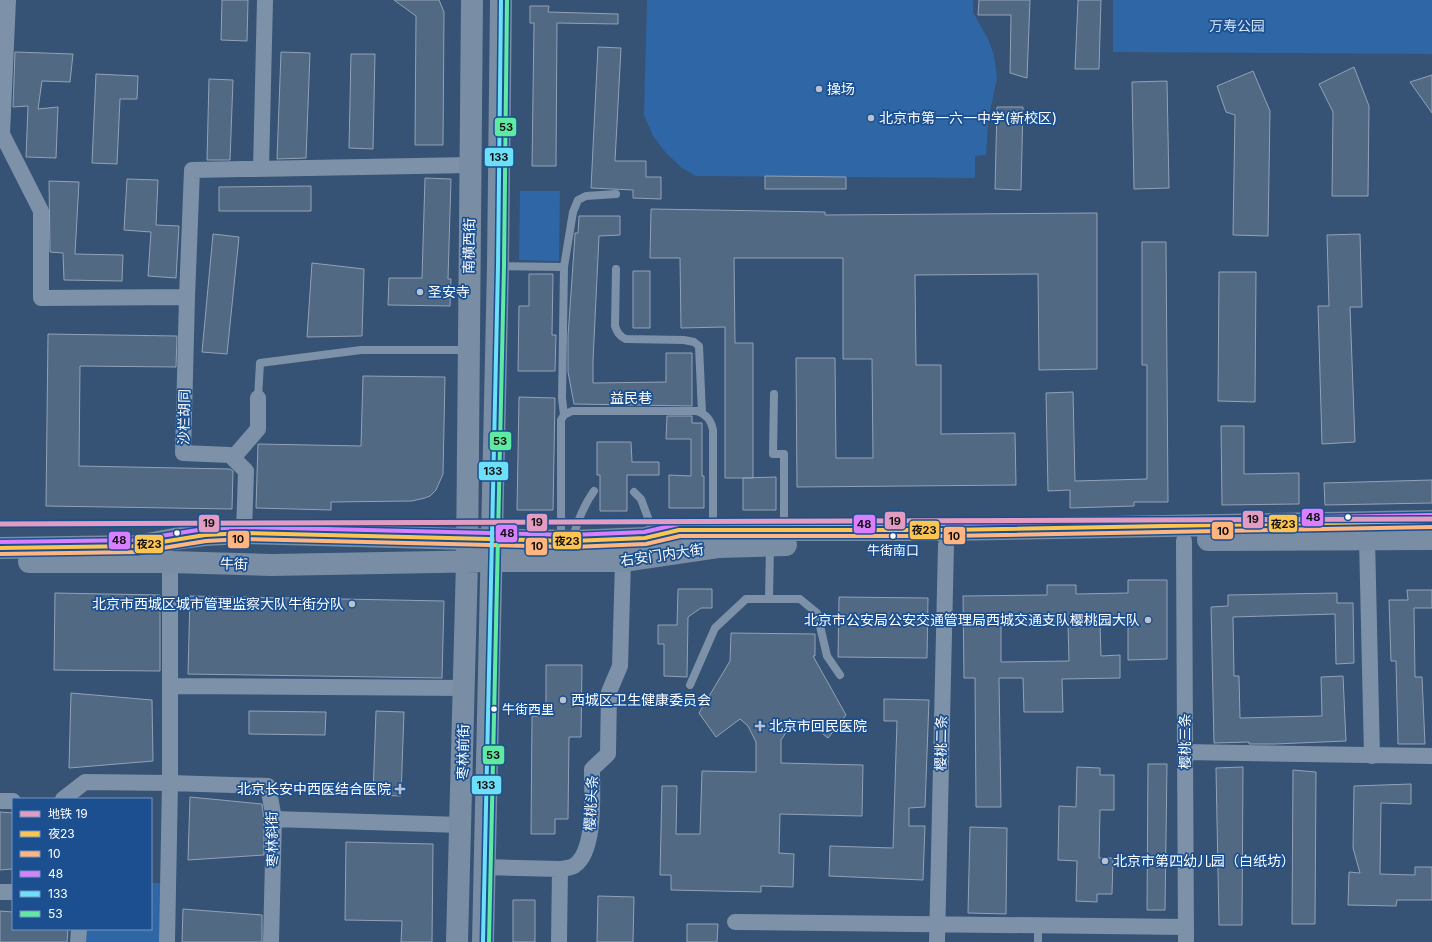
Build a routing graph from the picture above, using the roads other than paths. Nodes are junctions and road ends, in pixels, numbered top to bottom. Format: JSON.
{"nodes":[{"id":1,"x":8,"y":0,"type":"edge"},
{"id":2,"x":265,"y":0,"type":"edge"},
{"id":3,"x":472,"y":0,"type":"edge"},
{"id":4,"x":501,"y":0,"type":"edge"},
{"id":5,"x":1,"y":134,"type":"edge"},
{"id":6,"x":470,"y":165,"type":"junction"},
{"id":7,"x":260,"y":169,"type":"junction"},
{"id":8,"x":616,"y":194,"type":"dead end"},
{"id":9,"x":498,"y":266,"type":"junction"},
{"id":10,"x":564,"y":266,"type":"junction"},
{"id":11,"x":616,"y":269,"type":"dead end"},
{"id":12,"x":187,"y":297,"type":"junction"},
{"id":13,"x":468,"y":350,"type":"junction"},
{"id":14,"x":774,"y":394,"type":"dead end"},
{"id":15,"x":258,"y":398,"type":"joint"},
{"id":16,"x":702,"y":413,"type":"junction"},
{"id":17,"x":564,"y":415,"type":"junction"},
{"id":18,"x":233,"y":458,"type":"junction"},
{"id":19,"x":594,"y":491,"type":"dead end"},
{"id":20,"x":634,"y":492,"type":"dead end"},
{"id":21,"x":1432,"y":521,"type":"edge"},
{"id":22,"x":713,"y":530,"type":"junction"},
{"id":23,"x":244,"y":533,"type":"junction"},
{"id":24,"x":1184,"y":533,"type":"junction"},
{"id":25,"x":655,"y":535,"type":"junction"},
{"id":26,"x":946,"y":537,"type":"junction"},
{"id":27,"x":777,"y":538,"type":"junction"},
{"id":28,"x":1367,"y":538,"type":"junction"},
{"id":29,"x":467,"y":539,"type":"junction"},
{"id":30,"x":492,"y":539,"type":"junction"},
{"id":31,"x":1432,"y":539,"type":"edge"},
{"id":32,"x":566,"y":540,"type":"junction"},
{"id":33,"x":0,"y":548,"type":"edge"},
{"id":34,"x":492,"y":561,"type":"junction"},
{"id":35,"x":623,"y":561,"type":"junction"},
{"id":36,"x":0,"y":562,"type":"edge"},
{"id":37,"x":170,"y":562,"type":"junction"},
{"id":38,"x":467,"y":562,"type":"junction"},
{"id":39,"x":769,"y":599,"type":"junction"},
{"id":40,"x":840,"y":675,"type":"dead end"},
{"id":41,"x":690,"y":685,"type":"dead end"},
{"id":42,"x":170,"y":686,"type":"junction"},
{"id":43,"x":464,"y":688,"type":"junction"},
{"id":44,"x":1186,"y":752,"type":"junction"},
{"id":45,"x":1372,"y":756,"type":"junction"},
{"id":46,"x":1432,"y":756,"type":"edge"},
{"id":47,"x":85,"y":782,"type":"junction"},
{"id":48,"x":170,"y":782,"type":"junction"},
{"id":49,"x":64,"y":798,"type":"edge"},
{"id":50,"x":84,"y":798,"type":"edge"},
{"id":51,"x":0,"y":801,"type":"edge"},
{"id":52,"x":12,"y":802,"type":"edge"},
{"id":53,"x":274,"y":819,"type":"junction"},
{"id":54,"x":461,"y":825,"type":"junction"},
{"id":55,"x":484,"y":867,"type":"junction"},
{"id":56,"x":560,"y":869,"type":"junction"},
{"id":57,"x":0,"y":892,"type":"edge"},
{"id":58,"x":12,"y":892,"type":"edge"},
{"id":59,"x":735,"y":922,"type":"dead end"},
{"id":60,"x":937,"y":923,"type":"junction"},
{"id":61,"x":1038,"y":925,"type":"junction"},
{"id":62,"x":79,"y":930,"type":"edge"},
{"id":63,"x":1186,"y":934,"type":"edge"},
{"id":64,"x":78,"y":942,"type":"edge"},
{"id":65,"x":167,"y":942,"type":"edge"},
{"id":66,"x":271,"y":942,"type":"edge"},
{"id":67,"x":457,"y":942,"type":"edge"},
{"id":68,"x":483,"y":942,"type":"edge"},
{"id":69,"x":559,"y":942,"type":"edge"},
{"id":70,"x":937,"y":942,"type":"edge"},
{"id":71,"x":1038,"y":942,"type":"edge"}],
"edges":[{"from":1,"to":5,"type":"street"},
{"from":2,"to":7,"type":"street"},
{"from":3,"to":6,"type":"main road","name":"南横西街"},
{"from":4,"to":9,"type":"main road","name":"南横西街"},
{"from":5,"to":12,"type":"street"},
{"from":6,"to":7,"type":"street"},
{"from":6,"to":13,"type":"main road","name":"南横西街"},
{"from":7,"to":12,"type":"street"},
{"from":8,"to":10,"type":"lane"},
{"from":9,"to":10,"type":"lane"},
{"from":9,"to":30,"type":"main road","name":"南横西街"},
{"from":10,"to":17,"type":"lane"},
{"from":11,"to":16,"type":"lane"},
{"from":12,"to":18,"type":"street","name":"沙栏胡同"},
{"from":13,"to":15,"type":"lane"},
{"from":13,"to":29,"type":"main road","name":"南横西街"},
{"from":14,"to":27,"type":"lane"},
{"from":15,"to":18,"type":"street"},
{"from":16,"to":17,"type":"lane","name":"益民巷"},
{"from":16,"to":22,"type":"lane"},
{"from":17,"to":32,"type":"lane"},
{"from":18,"to":23,"type":"street"},
{"from":19,"to":32,"type":"lane"},
{"from":20,"to":25,"type":"lane"},
{"from":21,"to":24,"type":"main road","name":"右安门内大街"},
{"from":22,"to":25,"type":"main road","name":"右安门内大街"},
{"from":22,"to":27,"type":"main road","name":"右安门内大街"},
{"from":23,"to":29,"type":"main road"},
{"from":23,"to":33,"type":"main road"},
{"from":24,"to":26,"type":"main road","name":"右安门内大街"},
{"from":24,"to":28,"type":"main road","name":"右安门内大街"},
{"from":24,"to":44,"type":"street","name":"樱桃三条"},
{"from":25,"to":32,"type":"main road","name":"右安门内大街"},
{"from":26,"to":27,"type":"main road","name":"右安门内大街"},
{"from":26,"to":60,"type":"street","name":"樱桃二条"},
{"from":27,"to":35,"type":"main road","name":"右安门内大街"},
{"from":27,"to":39,"type":"lane"},
{"from":28,"to":31,"type":"main road","name":"右安门内大街"},
{"from":28,"to":45,"type":"street"},
{"from":29,"to":30,"type":"main road","name":"右安门内大街"},
{"from":29,"to":38,"type":"main road","name":"南横西街"},
{"from":30,"to":32,"type":"main road","name":"右安门内大街"},
{"from":30,"to":34,"type":"main road","name":"南横西街"},
{"from":34,"to":35,"type":"main road","name":"右安门内大街"},
{"from":34,"to":38,"type":"main road","name":"右安门内大街"},
{"from":34,"to":55,"type":"main road","name":"枣林前街"},
{"from":35,"to":56,"type":"street","name":"樱桃头条"},
{"from":36,"to":37,"type":"main road","name":"牛街"},
{"from":37,"to":38,"type":"main road","name":"牛街"},
{"from":37,"to":42,"type":"street"},
{"from":38,"to":43,"type":"main road","name":"枣林前街"},
{"from":39,"to":40,"type":"lane"},
{"from":39,"to":41,"type":"lane"},
{"from":42,"to":43,"type":"street"},
{"from":42,"to":48,"type":"street"},
{"from":43,"to":54,"type":"main road","name":"枣林前街"},
{"from":44,"to":45,"type":"street"},
{"from":44,"to":63,"type":"street","name":"樱桃三条"},
{"from":45,"to":46,"type":"street"},
{"from":47,"to":48,"type":"street"},
{"from":47,"to":49,"type":"street"},
{"from":47,"to":50,"type":"street"},
{"from":48,"to":53,"type":"street","name":"枣林斜街"},
{"from":48,"to":65,"type":"street"},
{"from":51,"to":52,"type":"street"},
{"from":53,"to":54,"type":"street"},
{"from":53,"to":66,"type":"street","name":"枣林斜街"},
{"from":54,"to":67,"type":"main road","name":"枣林前街"},
{"from":55,"to":56,"type":"street"},
{"from":55,"to":68,"type":"main road","name":"枣林前街"},
{"from":56,"to":69,"type":"street"},
{"from":57,"to":58,"type":"street"},
{"from":59,"to":60,"type":"street"},
{"from":60,"to":61,"type":"street"},
{"from":60,"to":70,"type":"street","name":"樱桃二条"},
{"from":61,"to":63,"type":"street"},
{"from":61,"to":71,"type":"lane"},
{"from":62,"to":64,"type":"street"}]}
